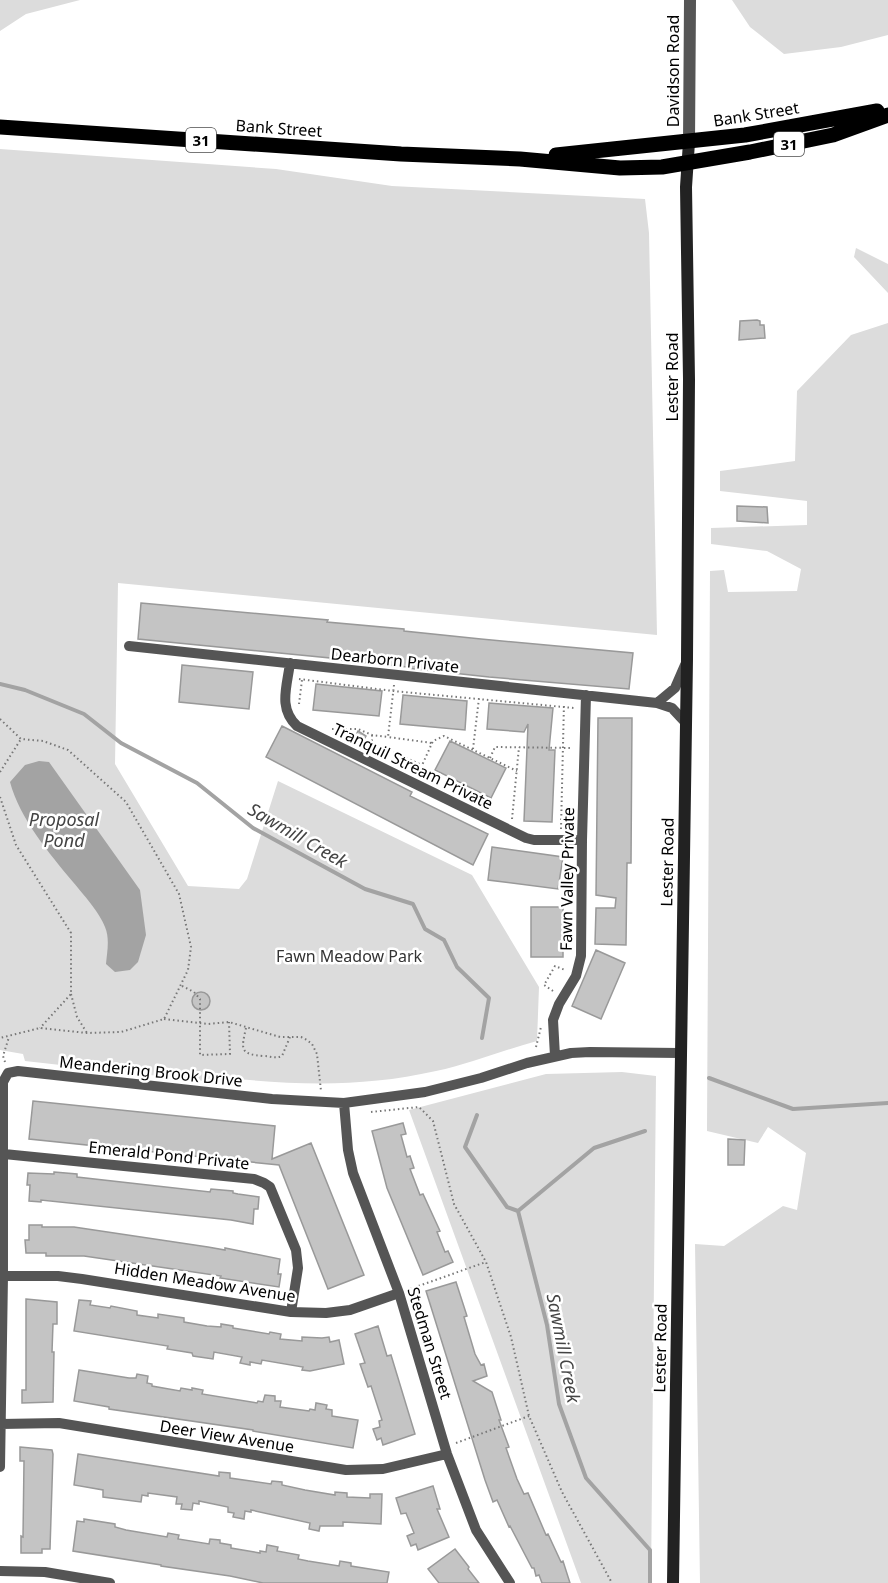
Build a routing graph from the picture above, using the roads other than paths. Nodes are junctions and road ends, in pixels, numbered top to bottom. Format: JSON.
{"nodes":[{"id":1,"x":690,"y":0,"type":"edge"},
{"id":2,"x":888,"y":109,"type":"edge"},
{"id":3,"x":888,"y":115,"type":"edge"},
{"id":4,"x":0,"y":127,"type":"edge"},
{"id":5,"x":689,"y":142,"type":"junction"},
{"id":6,"x":520,"y":159,"type":"junction"},
{"id":7,"x":687,"y":163,"type":"junction"},
{"id":8,"x":129,"y":646,"type":"dead end"},
{"id":9,"x":687,"y":659,"type":"junction"},
{"id":10,"x":290,"y":663,"type":"junction"},
{"id":11,"x":586,"y":695,"type":"junction"},
{"id":12,"x":657,"y":703,"type":"junction"},
{"id":13,"x":686,"y":723,"type":"junction"},
{"id":14,"x":582,"y":840,"type":"junction"},
{"id":15,"x":680,"y":1053,"type":"junction"},
{"id":16,"x":555,"y":1056,"type":"junction"},
{"id":17,"x":344,"y":1108,"type":"junction"},
{"id":18,"x":4,"y":1154,"type":"junction"},
{"id":19,"x":3,"y":1276,"type":"junction"},
{"id":20,"x":399,"y":1293,"type":"junction"},
{"id":21,"x":291,"y":1312,"type":"junction"},
{"id":22,"x":1,"y":1424,"type":"edge"},
{"id":23,"x":446,"y":1450,"type":"junction"},
{"id":24,"x":0,"y":1467,"type":"edge"},
{"id":25,"x":0,"y":1572,"type":"edge"},
{"id":26,"x":110,"y":1583,"type":"edge"},
{"id":27,"x":510,"y":1583,"type":"edge"},
{"id":28,"x":673,"y":1583,"type":"edge"}],
"edges":[{"from":1,"to":5,"type":"street","name":"Davidson Road"},
{"from":2,"to":5,"type":"main road","name":"Bank Street","number":"31"},
{"from":3,"to":7,"type":"main road","name":"Bank Street","number":"31"},
{"from":4,"to":6,"type":"main road","name":"Bank Street","number":"31"},
{"from":5,"to":6,"type":"main road","name":"Bank Street","number":"31"},
{"from":5,"to":7,"type":"main road","name":"Lester Road"},
{"from":6,"to":7,"type":"main road","name":"Bank Street","number":"31"},
{"from":7,"to":9,"type":"main road","name":"Lester Road"},
{"from":8,"to":10,"type":"street","name":"Dearborn Private"},
{"from":9,"to":12,"type":"street"},
{"from":9,"to":13,"type":"main road","name":"Lester Road"},
{"from":10,"to":11,"type":"street","name":"Dearborn Private"},
{"from":10,"to":14,"type":"street","name":"Tranquil Stream Private"},
{"from":11,"to":12,"type":"street","name":"Dearborn Private"},
{"from":11,"to":14,"type":"street","name":"Fawn Valley Private"},
{"from":12,"to":13,"type":"street","name":"Dearborn Private"},
{"from":13,"to":15,"type":"main road","name":"Lester Road"},
{"from":14,"to":16,"type":"street","name":"Fawn Valley Private"},
{"from":15,"to":16,"type":"street","name":"Meandering Brook Drive"},
{"from":15,"to":28,"type":"main road","name":"Lester Road"},
{"from":16,"to":17,"type":"street","name":"Meandering Brook Drive"},
{"from":17,"to":18,"type":"street","name":"Meandering Brook Drive"},
{"from":17,"to":20,"type":"street","name":"Stedman Street"},
{"from":18,"to":19,"type":"street"},
{"from":18,"to":21,"type":"street","name":"Emerald Pond Private"},
{"from":19,"to":21,"type":"street","name":"Hidden Meadow Avenue"},
{"from":19,"to":22,"type":"street"},
{"from":20,"to":21,"type":"street","name":"Hidden Meadow Avenue"},
{"from":20,"to":23,"type":"street","name":"Stedman Street"},
{"from":22,"to":23,"type":"street","name":"Deer View Avenue"},
{"from":22,"to":24,"type":"street"},
{"from":23,"to":27,"type":"street","name":"Stedman Street"},
{"from":25,"to":26,"type":"street"}]}
